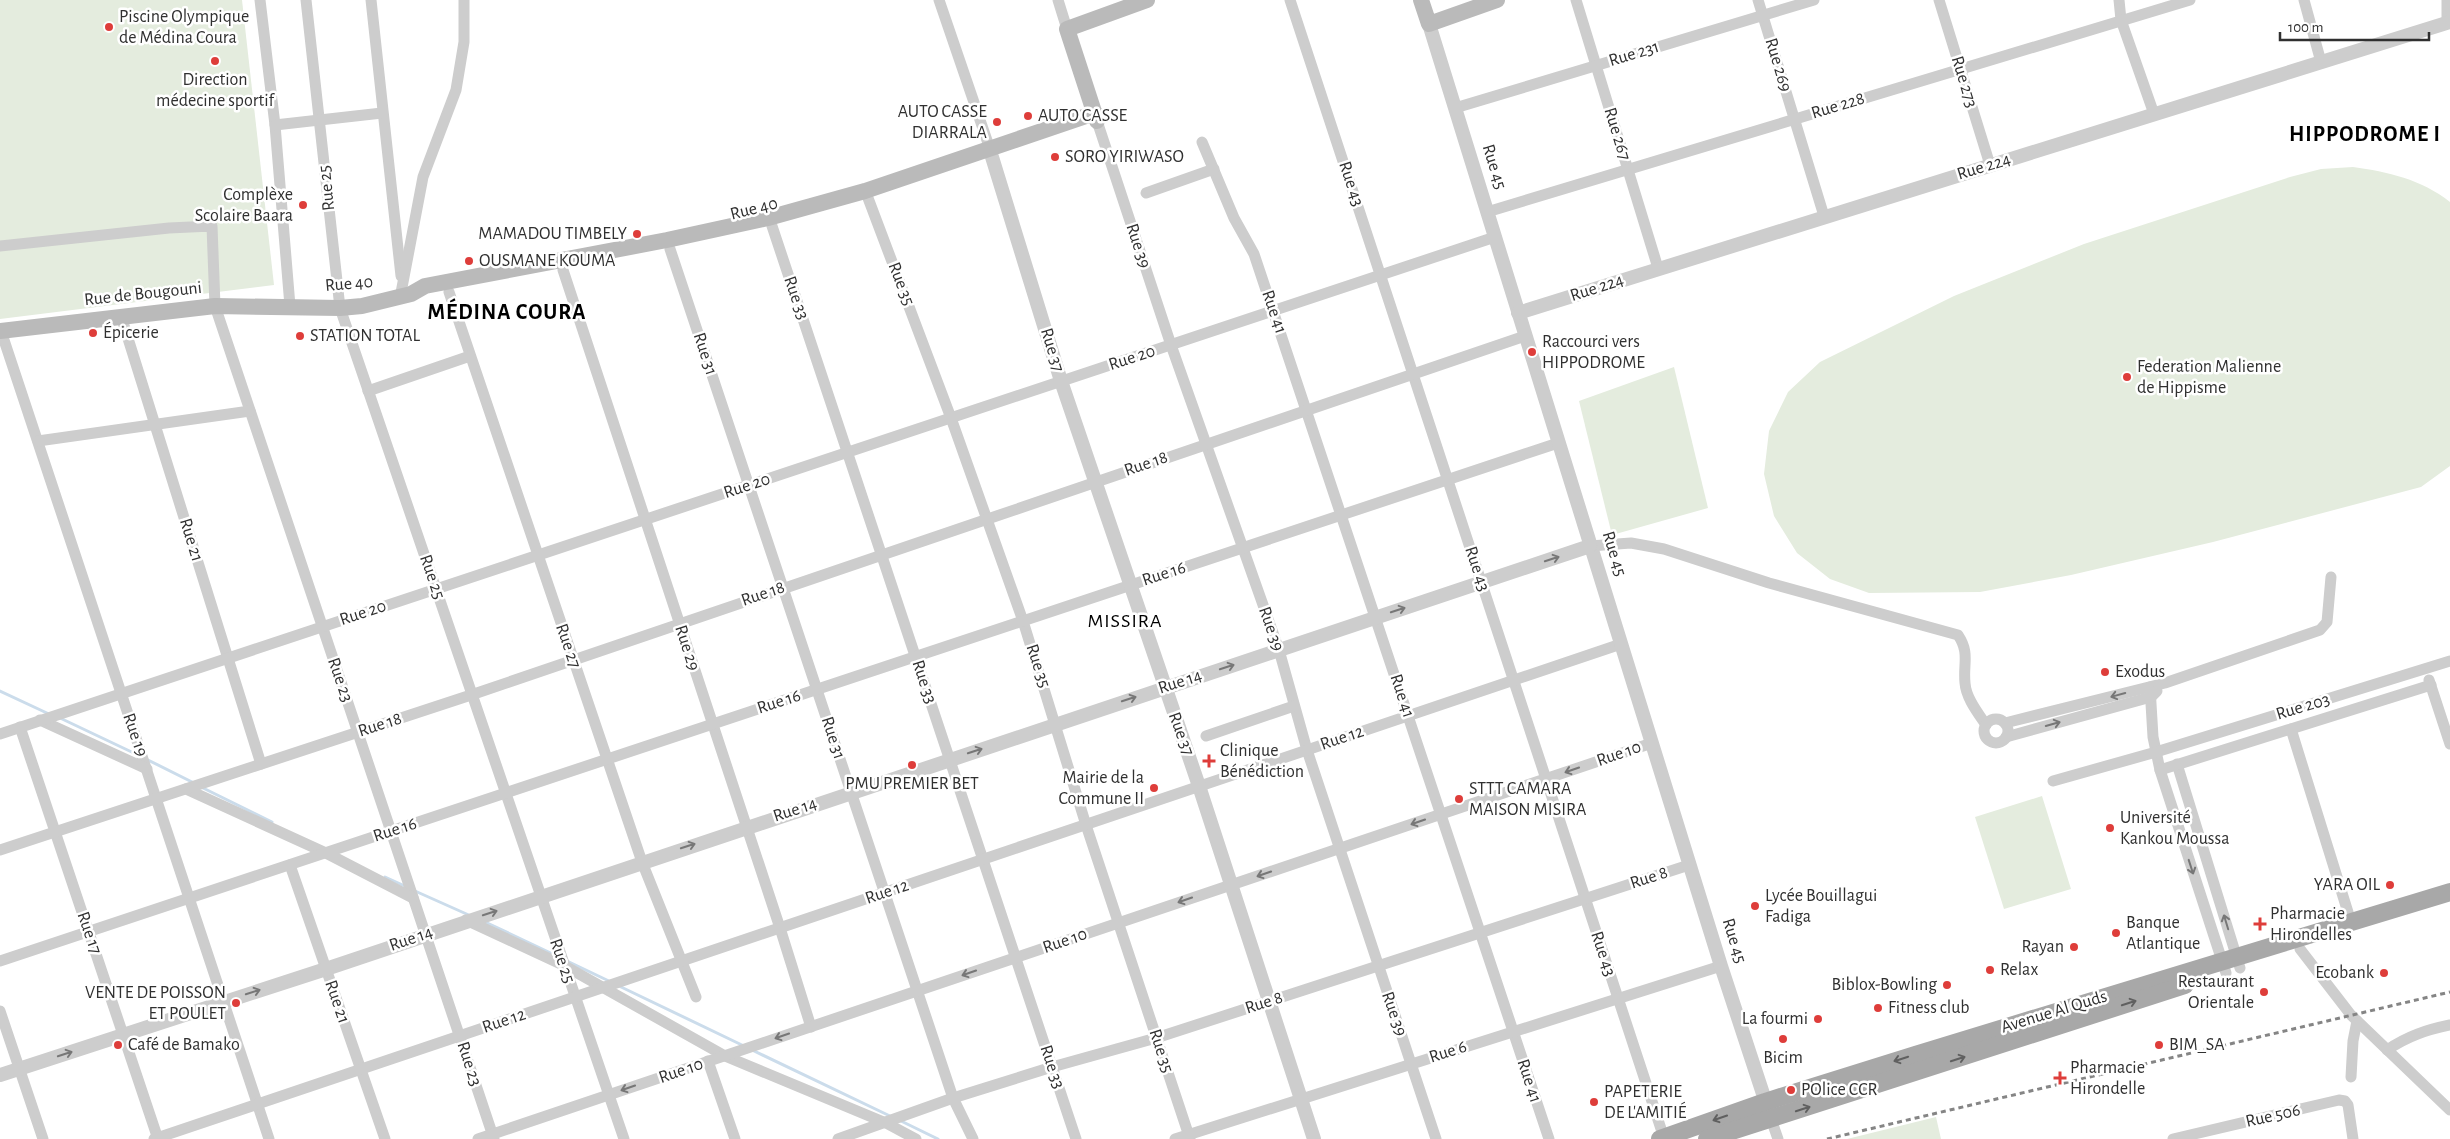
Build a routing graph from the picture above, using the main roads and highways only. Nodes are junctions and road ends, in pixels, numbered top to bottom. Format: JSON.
{"nodes":[{"id":1,"x":1147,"y":0,"type":"edge"},
{"id":2,"x":1465,"y":0,"type":"edge"},
{"id":3,"x":1497,"y":0,"type":"edge"},
{"id":4,"x":1425,"y":13,"type":"edge"},
{"id":5,"x":991,"y":153,"type":"junction"},
{"id":6,"x":405,"y":291,"type":"junction"},
{"id":7,"x":290,"y":306,"type":"joint"},
{"id":8,"x":0,"y":331,"type":"edge"},
{"id":9,"x":2450,"y":892,"type":"edge"},
{"id":10,"x":2450,"y":904,"type":"edge"},
{"id":11,"x":2231,"y":965,"type":"junction"},
{"id":12,"x":1662,"y":1138,"type":"edge"},
{"id":13,"x":1707,"y":1139,"type":"edge"}],
"edges":[{"from":1,"to":5,"type":"main road","name":"Rue 40"},
{"from":2,"to":4,"type":"main road"},
{"from":3,"to":4,"type":"main road"},
{"from":5,"to":6,"type":"main road","name":"Rue 40"},
{"from":5,"to":6,"type":"main road","name":"Rue 40"},
{"from":6,"to":7,"type":"main road","name":"Rue 40"},
{"from":7,"to":8,"type":"main road","name":"Rue de Bougouni"},
{"from":9,"to":11,"type":"main road","name":"Avenue Al Quds"},
{"from":10,"to":11,"type":"main road","name":"Avenue Al Quds"},
{"from":11,"to":12,"type":"main road","name":"Avenue Al Quds","one_way":true},
{"from":13,"to":11,"type":"main road","name":"Avenue Al Quds","one_way":true}]}
